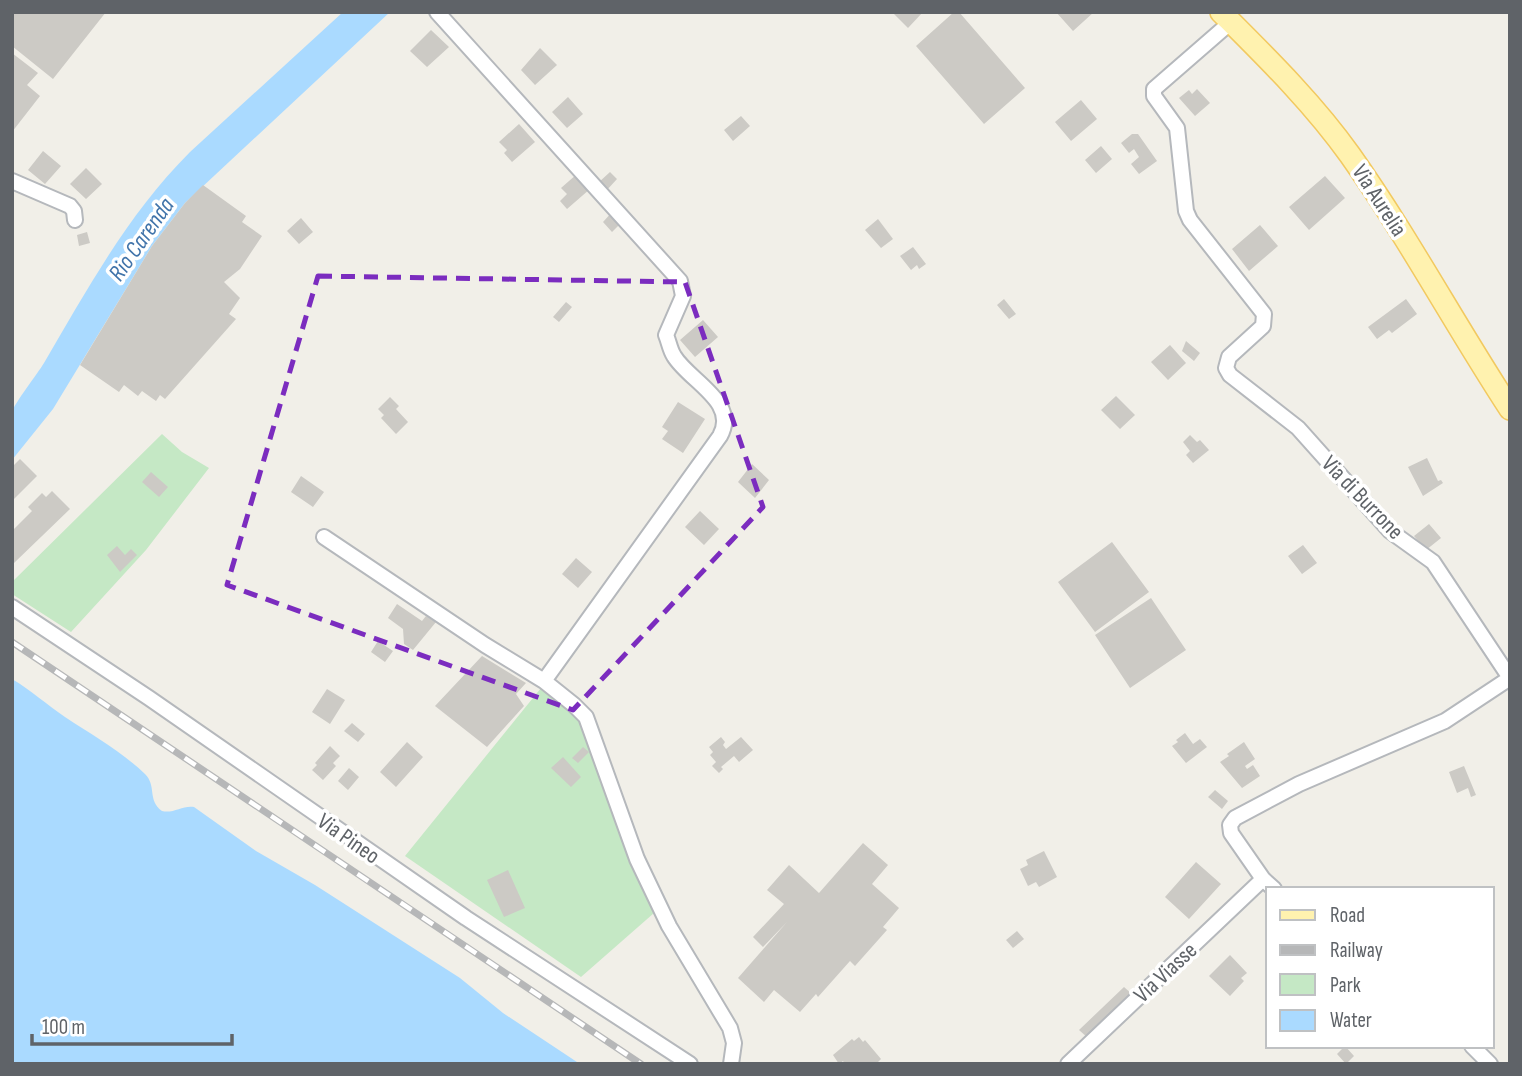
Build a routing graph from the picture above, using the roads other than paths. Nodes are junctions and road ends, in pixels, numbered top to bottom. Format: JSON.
{"nodes":[{"id":1,"x":437,"y":12,"type":"edge"},
{"id":2,"x":1226,"y":17,"type":"edge"},
{"id":3,"x":12,"y":181,"type":"edge"},
{"id":4,"x":75,"y":220,"type":"dead end"},
{"id":5,"x":1510,"y":409,"type":"edge"},
{"id":6,"x":324,"y":537,"type":"dead end"},
{"id":7,"x":12,"y":607,"type":"edge"},
{"id":8,"x":1510,"y":678,"type":"edge"},
{"id":9,"x":544,"y":681,"type":"junction"},
{"id":10,"x":1269,"y":884,"type":"edge"},
{"id":11,"x":1474,"y":1048,"type":"edge"},
{"id":12,"x":690,"y":1064,"type":"edge"},
{"id":13,"x":731,"y":1064,"type":"edge"},
{"id":14,"x":1068,"y":1064,"type":"edge"},
{"id":15,"x":1490,"y":1064,"type":"edge"}],
"edges":[{"from":1,"to":9,"type":"street"},
{"from":2,"to":5,"type":"main road","name":"Via Aurelia"},
{"from":2,"to":8,"type":"street","name":"Via di Burrone"},
{"from":3,"to":4,"type":"street"},
{"from":6,"to":9,"type":"street"},
{"from":7,"to":12,"type":"street","name":"Via Pineo"},
{"from":8,"to":10,"type":"street","name":"Via di Burrone"},
{"from":9,"to":13,"type":"street"},
{"from":10,"to":14,"type":"street","name":"Via Viasse"},
{"from":11,"to":15,"type":"street"}]}
